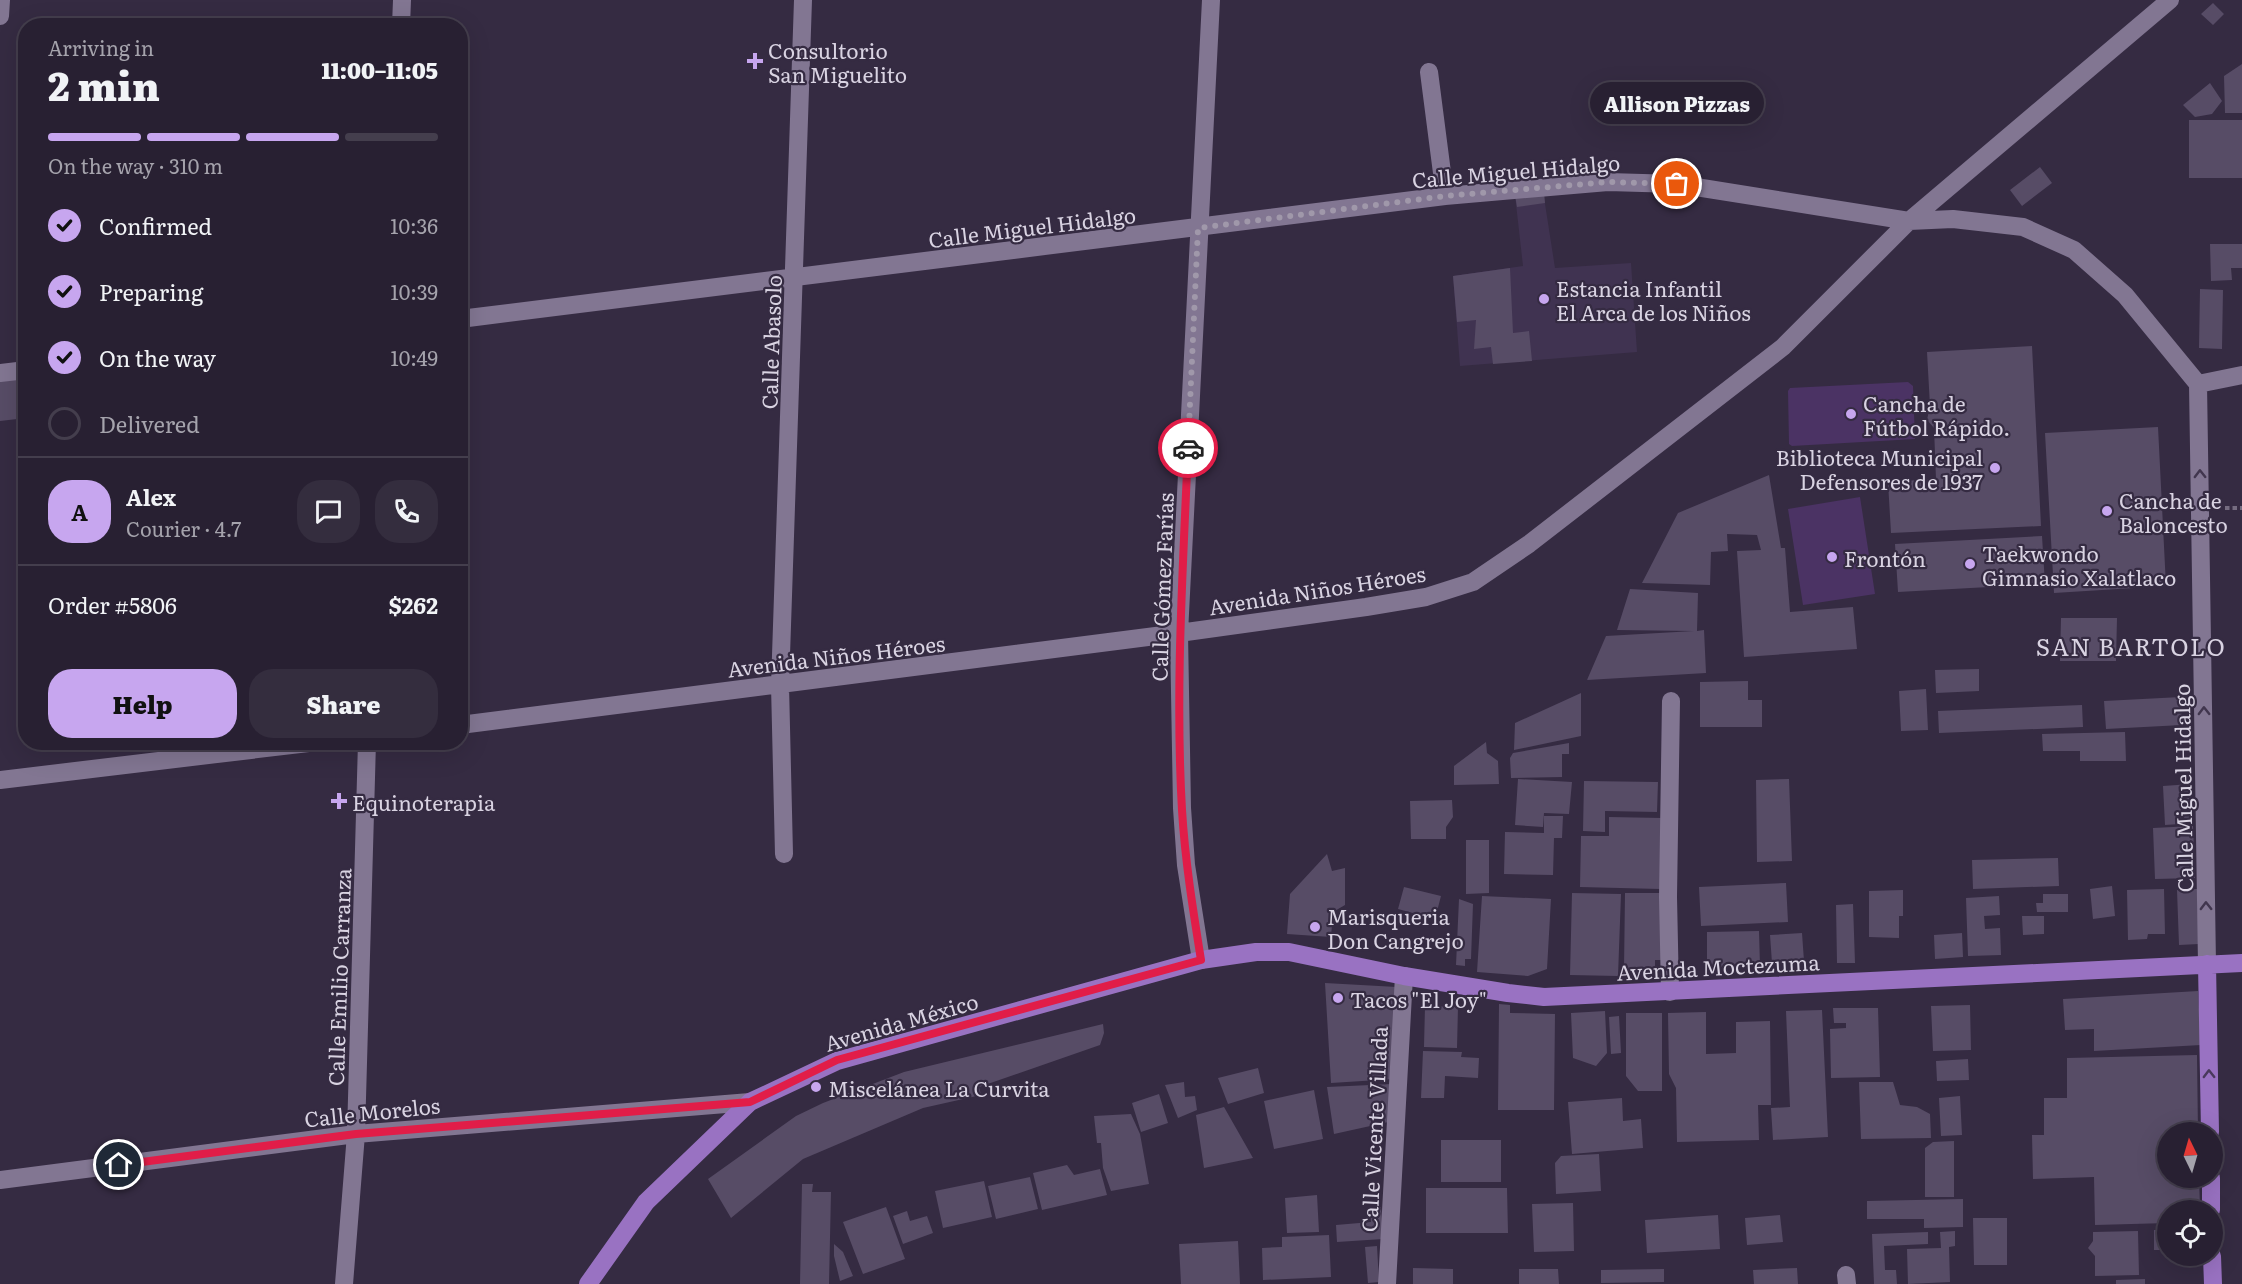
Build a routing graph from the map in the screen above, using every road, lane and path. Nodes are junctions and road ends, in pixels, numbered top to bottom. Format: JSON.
{"nodes":[{"id":1,"x":1,"y":0,"type":"edge"},
{"id":2,"x":402,"y":0,"type":"edge"},
{"id":3,"x":803,"y":0,"type":"edge"},
{"id":4,"x":1210,"y":0,"type":"edge"},
{"id":5,"x":2170,"y":0,"type":"edge"},
{"id":6,"x":0,"y":16,"type":"edge"},
{"id":7,"x":401,"y":18,"type":"edge"},
{"id":8,"x":1429,"y":72,"type":"dead end"},
{"id":9,"x":1445,"y":196,"type":"junction"},
{"id":10,"x":1909,"y":221,"type":"junction"},
{"id":11,"x":1198,"y":228,"type":"junction"},
{"id":12,"x":795,"y":279,"type":"junction"},
{"id":13,"x":468,"y":319,"type":"edge"},
{"id":14,"x":18,"y":371,"type":"edge"},
{"id":15,"x":0,"y":373,"type":"edge"},
{"id":16,"x":2242,"y":375,"type":"edge"},
{"id":17,"x":2198,"y":384,"type":"junction"},
{"id":18,"x":1179,"y":633,"type":"junction"},
{"id":19,"x":780,"y":685,"type":"junction"},
{"id":20,"x":1671,"y":701,"type":"dead end"},
{"id":21,"x":468,"y":724,"type":"edge"},
{"id":22,"x":250,"y":750,"type":"edge"},
{"id":23,"x":367,"y":750,"type":"edge"},
{"id":24,"x":0,"y":780,"type":"edge"},
{"id":25,"x":784,"y":854,"type":"dead end"},
{"id":26,"x":1201,"y":960,"type":"junction"},
{"id":27,"x":2242,"y":963,"type":"edge"},
{"id":28,"x":2207,"y":964,"type":"junction"},
{"id":29,"x":1404,"y":976,"type":"junction"},
{"id":30,"x":1670,"y":992,"type":"junction"},
{"id":31,"x":750,"y":1102,"type":"junction"},
{"id":32,"x":2210,"y":1122,"type":"edge"},
{"id":33,"x":356,"y":1134,"type":"junction"},
{"id":34,"x":0,"y":1180,"type":"edge"},
{"id":35,"x":2212,"y":1266,"type":"edge"},
{"id":36,"x":344,"y":1284,"type":"edge"},
{"id":37,"x":588,"y":1284,"type":"edge"},
{"id":38,"x":1387,"y":1284,"type":"edge"},
{"id":39,"x":2213,"y":1284,"type":"edge"}],
"edges":[{"from":1,"to":6,"type":"street"},
{"from":2,"to":7,"type":"street"},
{"from":3,"to":12,"type":"street","name":"Calle Abasolo"},
{"from":4,"to":11,"type":"street","name":"Calle Gómez Farías"},
{"from":5,"to":10,"type":"street","name":"Avenida Niños Héroes"},
{"from":8,"to":9,"type":"street"},
{"from":9,"to":10,"type":"street","name":"Calle Miguel Hidalgo"},
{"from":9,"to":11,"type":"street","name":"Calle Miguel Hidalgo"},
{"from":10,"to":17,"type":"street","name":"Calle Miguel Hidalgo"},
{"from":10,"to":18,"type":"street","name":"Avenida Niños Héroes"},
{"from":11,"to":12,"type":"street","name":"Calle Miguel Hidalgo"},
{"from":11,"to":18,"type":"street","name":"Calle Gómez Farías"},
{"from":12,"to":13,"type":"street","name":"Calle Miguel Hidalgo"},
{"from":12,"to":19,"type":"street","name":"Calle Abasolo"},
{"from":14,"to":15,"type":"street"},
{"from":16,"to":17,"type":"street"},
{"from":28,"to":17,"type":"street","name":"Calle Miguel Hidalgo","one_way":true},
{"from":18,"to":19,"type":"street","name":"Avenida Niños Héroes"},
{"from":18,"to":26,"type":"street","name":"Calle Gómez Farías"},
{"from":19,"to":21,"type":"street","name":"Avenida Niños Héroes"},
{"from":19,"to":25,"type":"street","name":"Calle Abasolo"},
{"from":20,"to":30,"type":"street"},
{"from":22,"to":24,"type":"street"},
{"from":23,"to":33,"type":"street","name":"Calle Emilio Carranza"},
{"from":26,"to":29,"type":"main road","name":"Avenida Moctezuma"},
{"from":26,"to":31,"type":"main road","name":"Avenida México"},
{"from":27,"to":28,"type":"main road","name":"Avenida Moctezuma"},
{"from":28,"to":30,"type":"main road","name":"Avenida Moctezuma"},
{"from":32,"to":28,"type":"main road","name":"Calle Miguel Hidalgo","one_way":true},
{"from":29,"to":30,"type":"main road","name":"Avenida Moctezuma"},
{"from":29,"to":38,"type":"street","name":"Calle Vicente Villada"},
{"from":31,"to":33,"type":"street","name":"Calle Morelos"},
{"from":31,"to":37,"type":"main road","name":"Avenida México"},
{"from":33,"to":34,"type":"street","name":"Calle Morelos"},
{"from":33,"to":36,"type":"street","name":"Calle Emilio Carranza"},
{"from":35,"to":39,"type":"main road"}]}
